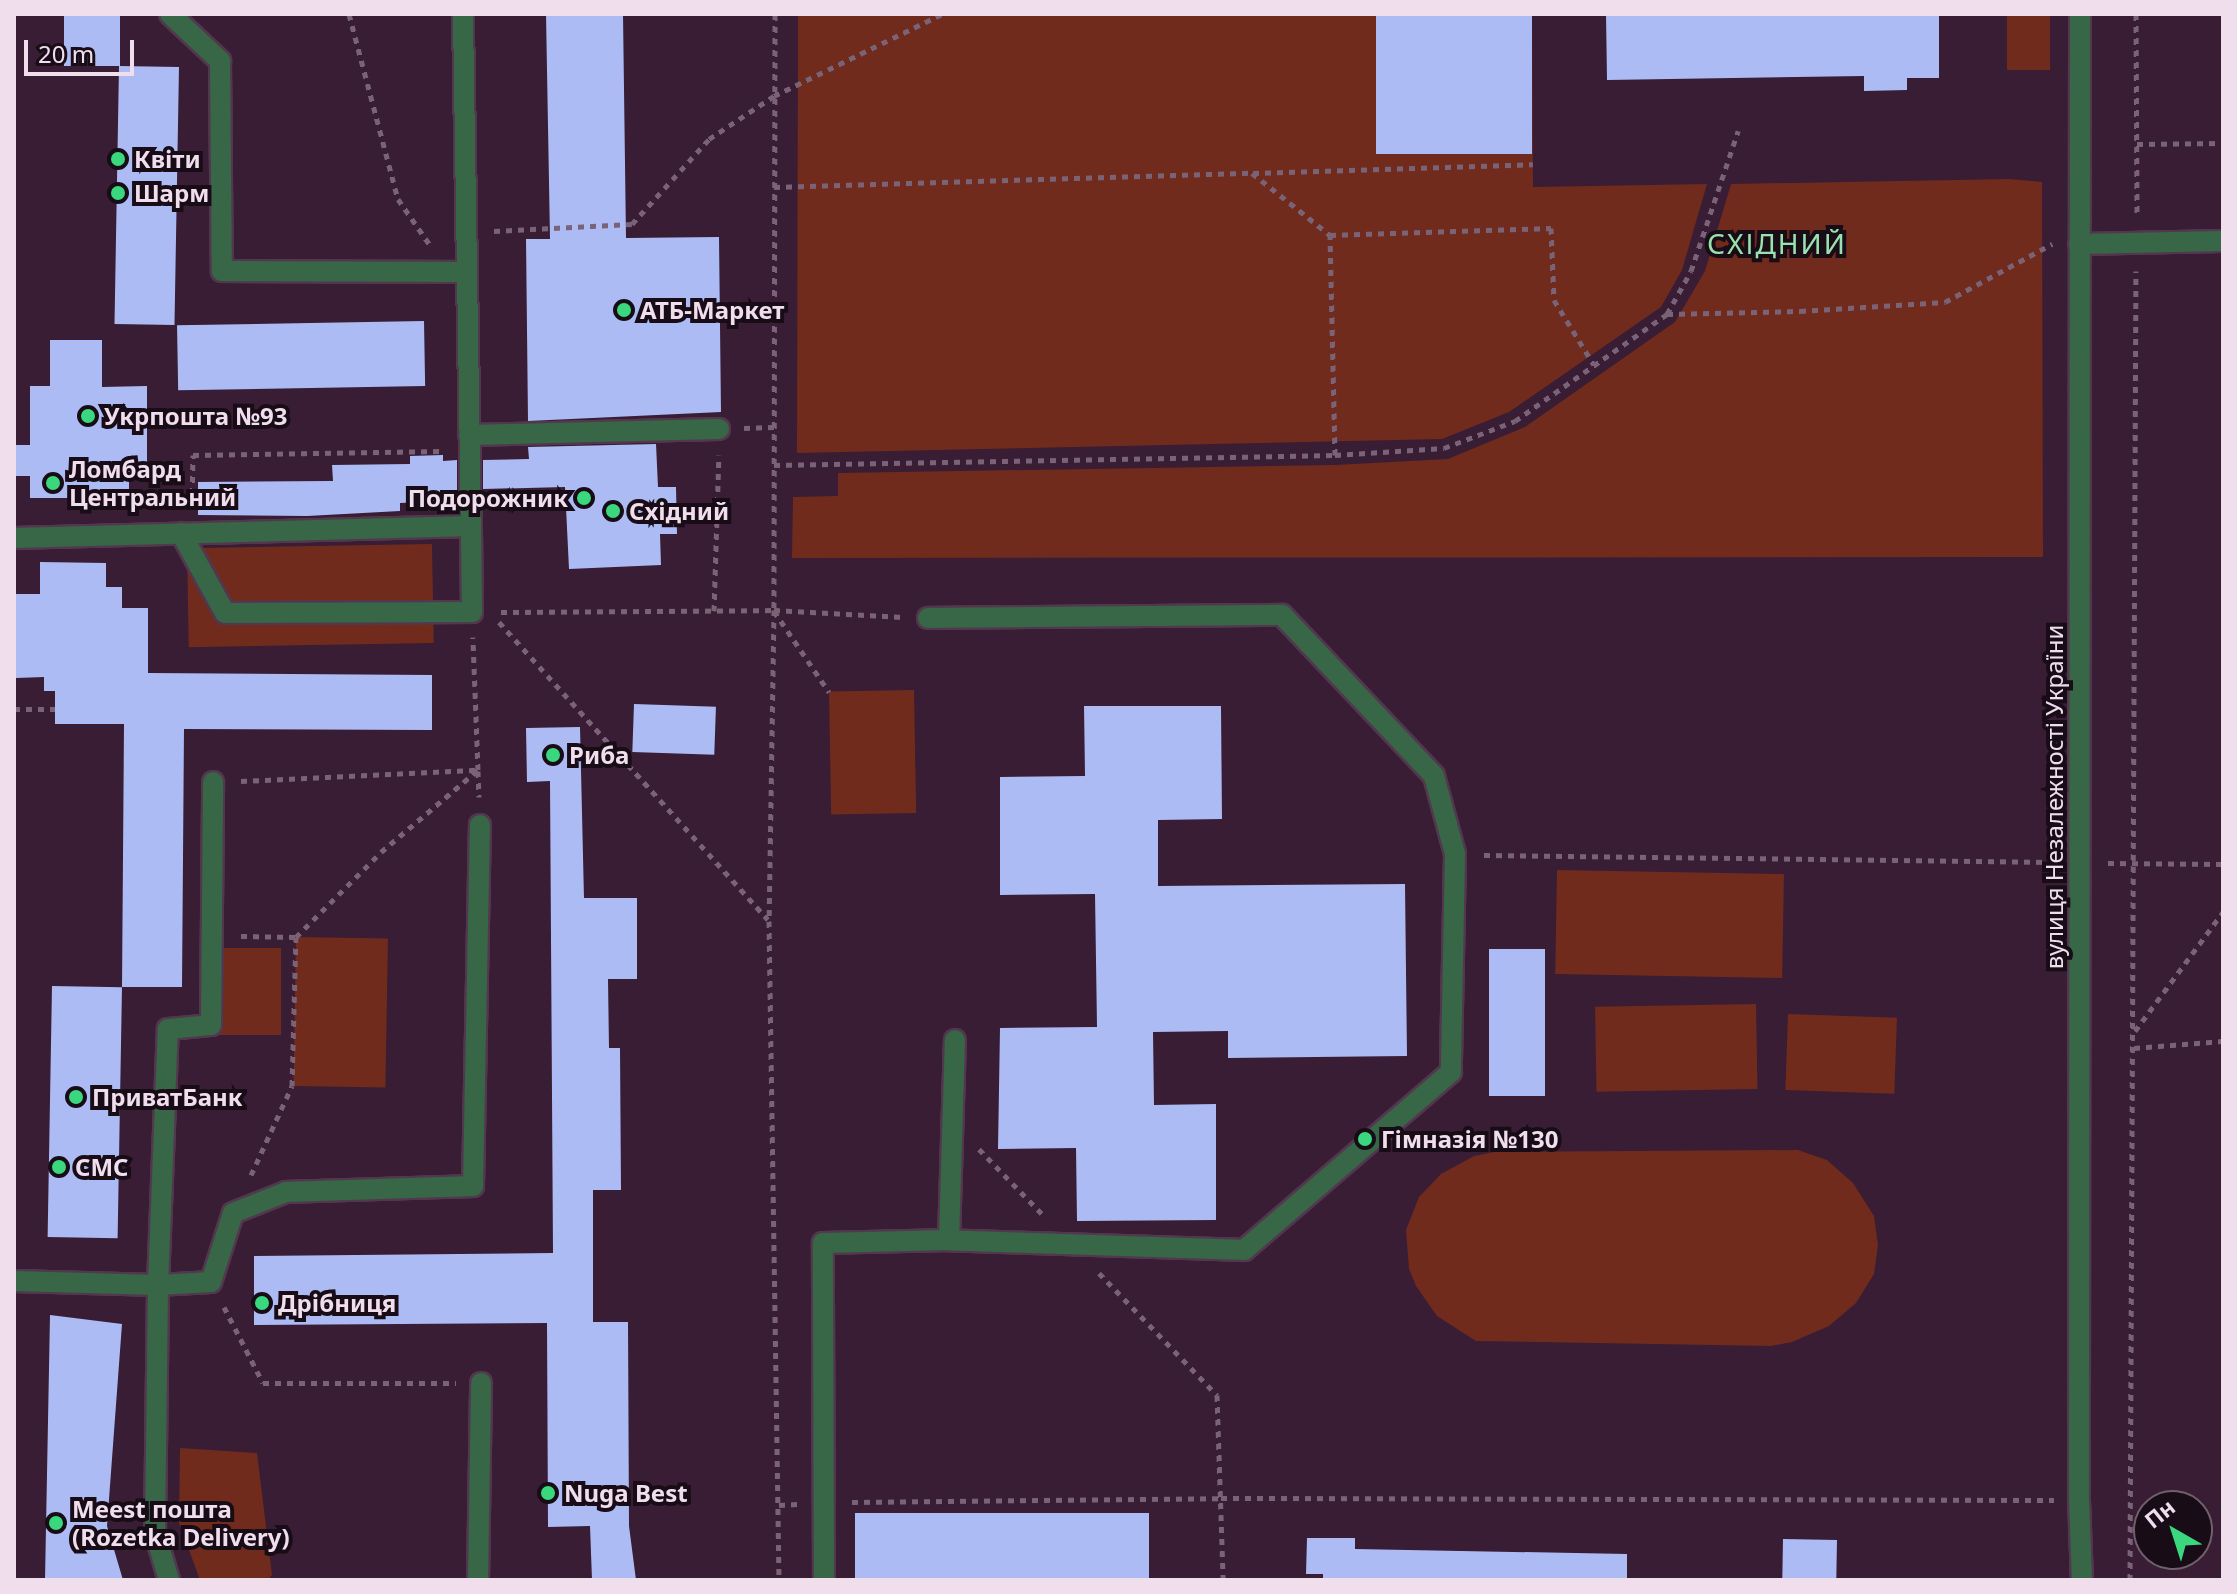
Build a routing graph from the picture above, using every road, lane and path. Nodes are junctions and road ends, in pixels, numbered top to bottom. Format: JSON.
{"nodes":[{"id":1,"x":170,"y":14,"type":"edge"},
{"id":2,"x":349,"y":14,"type":"edge"},
{"id":3,"x":463,"y":14,"type":"edge"},
{"id":4,"x":775,"y":14,"type":"edge"},
{"id":5,"x":942,"y":14,"type":"edge"},
{"id":6,"x":2080,"y":14,"type":"edge"},
{"id":7,"x":2136,"y":14,"type":"edge"},
{"id":8,"x":774,"y":96,"type":"junction"},
{"id":9,"x":1738,"y":131,"type":"dead end"},
{"id":10,"x":2223,"y":143,"type":"edge"},
{"id":11,"x":2137,"y":144,"type":"junction"},
{"id":12,"x":1533,"y":164,"type":"dead end"},
{"id":13,"x":1252,"y":173,"type":"junction"},
{"id":14,"x":774,"y":187,"type":"junction"},
{"id":15,"x":465,"y":233,"type":"junction"},
{"id":16,"x":1330,"y":235,"type":"junction"},
{"id":17,"x":2072,"y":241,"type":"junction"},
{"id":18,"x":2223,"y":241,"type":"edge"},
{"id":19,"x":2136,"y":243,"type":"junction"},
{"id":20,"x":458,"y":273,"type":"junction"},
{"id":21,"x":1667,"y":314,"type":"junction"},
{"id":22,"x":1594,"y":365,"type":"junction"},
{"id":23,"x":719,"y":429,"type":"joint"},
{"id":24,"x":469,"y":443,"type":"junction"},
{"id":25,"x":1335,"y":455,"type":"junction"},
{"id":26,"x":774,"y":465,"type":"junction"},
{"id":27,"x":186,"y":524,"type":"junction"},
{"id":28,"x":471,"y":526,"type":"junction"},
{"id":29,"x":14,"y":538,"type":"edge"},
{"id":30,"x":774,"y":610,"type":"junction"},
{"id":31,"x":714,"y":611,"type":"junction"},
{"id":32,"x":472,"y":612,"type":"junction"},
{"id":33,"x":928,"y":618,"type":"joint"},
{"id":34,"x":829,"y":692,"type":"dead end"},
{"id":35,"x":14,"y":709,"type":"edge"},
{"id":36,"x":55,"y":709,"type":"dead end"},
{"id":37,"x":478,"y":770,"type":"junction"},
{"id":38,"x":213,"y":782,"type":"joint"},
{"id":39,"x":480,"y":825,"type":"dead end"},
{"id":40,"x":1455,"y":854,"type":"junction"},
{"id":41,"x":2080,"y":863,"type":"junction"},
{"id":42,"x":2135,"y":863,"type":"junction"},
{"id":43,"x":2223,"y":864,"type":"edge"},
{"id":44,"x":2223,"y":912,"type":"edge"},
{"id":45,"x":769,"y":921,"type":"junction"},
{"id":46,"x":212,"y":936,"type":"junction"},
{"id":47,"x":296,"y":937,"type":"junction"},
{"id":48,"x":2134,"y":1032,"type":"junction"},
{"id":49,"x":955,"y":1040,"type":"dead end"},
{"id":50,"x":2223,"y":1041,"type":"edge"},
{"id":51,"x":2134,"y":1048,"type":"junction"},
{"id":52,"x":952,"y":1122,"type":"junction"},
{"id":53,"x":233,"y":1213,"type":"junction"},
{"id":54,"x":949,"y":1240,"type":"junction"},
{"id":55,"x":1071,"y":1244,"type":"junction"},
{"id":56,"x":14,"y":1281,"type":"edge"},
{"id":57,"x":211,"y":1282,"type":"junction"},
{"id":58,"x":158,"y":1285,"type":"junction"},
{"id":59,"x":481,"y":1383,"type":"joint"},
{"id":60,"x":1221,"y":1498,"type":"junction"},
{"id":61,"x":2079,"y":1500,"type":"junction"},
{"id":62,"x":824,"y":1502,"type":"junction"},
{"id":63,"x":779,"y":1505,"type":"junction"},
{"id":64,"x":169,"y":1580,"type":"edge"},
{"id":65,"x":478,"y":1580,"type":"edge"},
{"id":66,"x":779,"y":1580,"type":"edge"},
{"id":67,"x":824,"y":1580,"type":"edge"},
{"id":68,"x":1223,"y":1580,"type":"edge"},
{"id":69,"x":2082,"y":1580,"type":"edge"},
{"id":70,"x":2130,"y":1580,"type":"edge"}],
"edges":[{"from":1,"to":20,"type":"street"},
{"from":2,"to":20,"type":"path"},
{"from":3,"to":15,"type":"street"},
{"from":4,"to":8,"type":"path"},
{"from":5,"to":8,"type":"path"},
{"from":6,"to":17,"type":"street","name":"вулиця Незалежності України"},
{"from":7,"to":11,"type":"path"},
{"from":8,"to":14,"type":"path"},
{"from":8,"to":15,"type":"path"},
{"from":9,"to":21,"type":"path"},
{"from":10,"to":11,"type":"path"},
{"from":11,"to":19,"type":"path"},
{"from":12,"to":13,"type":"path"},
{"from":13,"to":14,"type":"path"},
{"from":13,"to":16,"type":"path"},
{"from":14,"to":26,"type":"path"},
{"from":15,"to":20,"type":"street"},
{"from":16,"to":22,"type":"path"},
{"from":16,"to":25,"type":"path"},
{"from":17,"to":19,"type":"street"},
{"from":17,"to":21,"type":"path"},
{"from":17,"to":41,"type":"street","name":"вулиця Незалежності України"},
{"from":18,"to":19,"type":"street"},
{"from":19,"to":42,"type":"path"},
{"from":20,"to":24,"type":"street"},
{"from":21,"to":22,"type":"path"},
{"from":22,"to":25,"type":"path"},
{"from":23,"to":24,"type":"street"},
{"from":23,"to":31,"type":"path"},
{"from":24,"to":27,"type":"path"},
{"from":24,"to":28,"type":"street"},
{"from":25,"to":26,"type":"path"},
{"from":26,"to":30,"type":"path"},
{"from":27,"to":28,"type":"street"},
{"from":27,"to":29,"type":"street"},
{"from":27,"to":32,"type":"street"},
{"from":28,"to":32,"type":"street"},
{"from":30,"to":31,"type":"path"},
{"from":30,"to":33,"type":"path"},
{"from":30,"to":34,"type":"path"},
{"from":30,"to":45,"type":"path"},
{"from":31,"to":45,"type":"path"},
{"from":32,"to":37,"type":"path"},
{"from":33,"to":40,"type":"street"},
{"from":35,"to":36,"type":"path"},
{"from":37,"to":38,"type":"path"},
{"from":37,"to":47,"type":"path"},
{"from":38,"to":46,"type":"street"},
{"from":39,"to":53,"type":"street"},
{"from":40,"to":41,"type":"path"},
{"from":40,"to":55,"type":"street"},
{"from":41,"to":42,"type":"path"},
{"from":41,"to":61,"type":"street","name":"вулиця Незалежності України"},
{"from":42,"to":43,"type":"path"},
{"from":42,"to":48,"type":"path"},
{"from":44,"to":48,"type":"path"},
{"from":45,"to":63,"type":"path"},
{"from":46,"to":47,"type":"path"},
{"from":46,"to":58,"type":"street"},
{"from":47,"to":53,"type":"path"},
{"from":48,"to":51,"type":"path"},
{"from":49,"to":52,"type":"street"},
{"from":50,"to":51,"type":"path"},
{"from":51,"to":70,"type":"path"},
{"from":52,"to":54,"type":"street"},
{"from":52,"to":55,"type":"path"},
{"from":53,"to":57,"type":"street"},
{"from":54,"to":55,"type":"street"},
{"from":54,"to":62,"type":"street"},
{"from":55,"to":60,"type":"path"},
{"from":56,"to":58,"type":"street"},
{"from":57,"to":58,"type":"street"},
{"from":57,"to":59,"type":"path"},
{"from":58,"to":64,"type":"street"},
{"from":59,"to":65,"type":"street"},
{"from":60,"to":61,"type":"path"},
{"from":60,"to":62,"type":"path"},
{"from":60,"to":68,"type":"path"},
{"from":61,"to":69,"type":"street","name":"вулиця Незалежності України"},
{"from":62,"to":63,"type":"path"},
{"from":62,"to":67,"type":"street"},
{"from":63,"to":66,"type":"path"}]}
